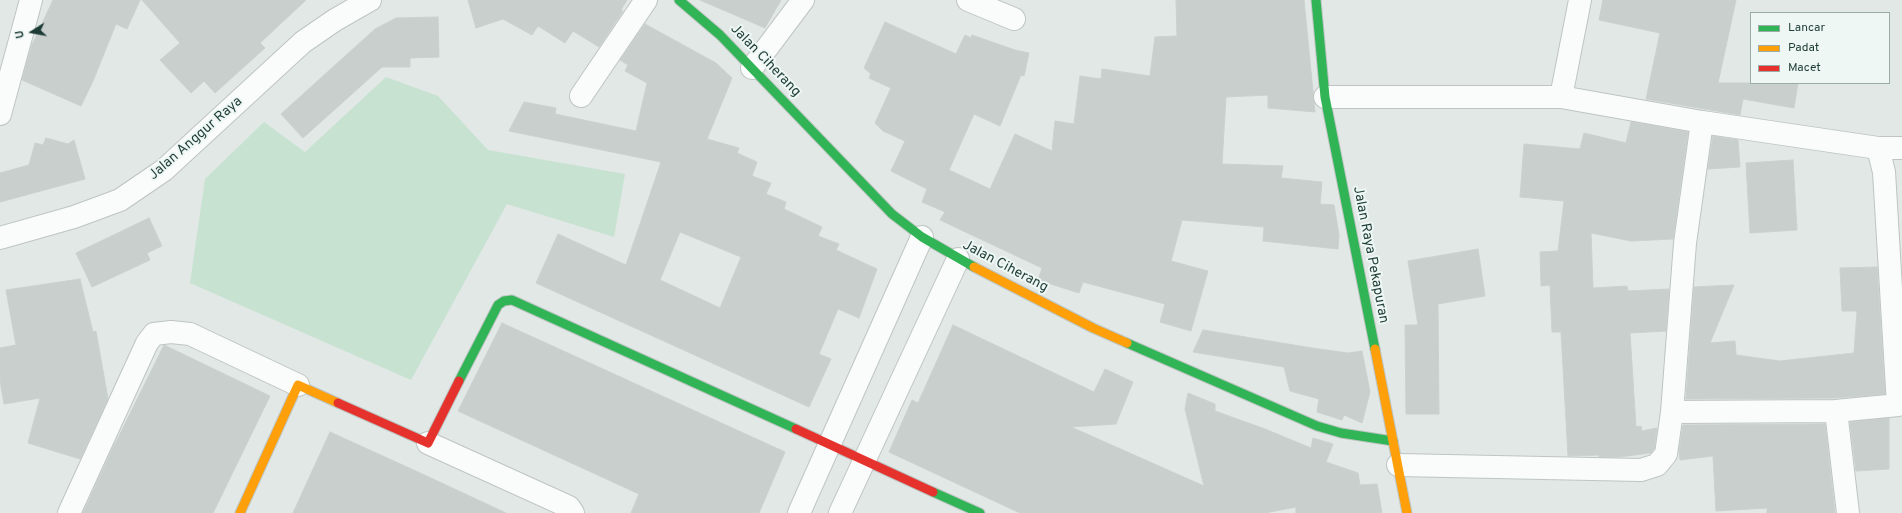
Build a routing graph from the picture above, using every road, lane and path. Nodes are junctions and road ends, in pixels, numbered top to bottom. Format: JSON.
{"nodes":[{"id":1,"x":31,"y":0,"type":"edge"},
{"id":2,"x":370,"y":0,"type":"edge"},
{"id":3,"x":646,"y":0,"type":"edge"},
{"id":4,"x":679,"y":0,"type":"edge"},
{"id":5,"x":803,"y":0,"type":"edge"},
{"id":6,"x":968,"y":0,"type":"edge"},
{"id":7,"x":1316,"y":0,"type":"edge"},
{"id":8,"x":1580,"y":0,"type":"edge"},
{"id":9,"x":1014,"y":19,"type":"dead end"},
{"id":10,"x":752,"y":68,"type":"junction"},
{"id":11,"x":581,"y":96,"type":"dead end"},
{"id":12,"x":1325,"y":97,"type":"junction"},
{"id":13,"x":1561,"y":97,"type":"junction"},
{"id":14,"x":0,"y":114,"type":"edge"},
{"id":15,"x":1702,"y":122,"type":"junction"},
{"id":16,"x":1878,"y":148,"type":"junction"},
{"id":17,"x":1902,"y":148,"type":"edge"},
{"id":18,"x":922,"y":237,"type":"junction"},
{"id":19,"x":0,"y":238,"type":"edge"},
{"id":20,"x":958,"y":259,"type":"junction"},
{"id":21,"x":298,"y":385,"type":"junction"},
{"id":22,"x":1836,"y":411,"type":"junction"},
{"id":23,"x":1672,"y":412,"type":"junction"},
{"id":24,"x":1393,"y":441,"type":"junction"},
{"id":25,"x":428,"y":442,"type":"junction"},
{"id":26,"x":831,"y":444,"type":"junction"},
{"id":27,"x":865,"y":460,"type":"junction"},
{"id":28,"x":1398,"y":465,"type":"junction"},
{"id":29,"x":69,"y":513,"type":"edge"},
{"id":30,"x":240,"y":513,"type":"edge"},
{"id":31,"x":573,"y":513,"type":"edge"},
{"id":32,"x":799,"y":513,"type":"edge"},
{"id":33,"x":840,"y":513,"type":"edge"},
{"id":34,"x":980,"y":513,"type":"edge"},
{"id":35,"x":1407,"y":513,"type":"edge"},
{"id":36,"x":1848,"y":513,"type":"edge"}],
"edges":[{"from":1,"to":14,"type":"street"},
{"from":2,"to":19,"type":"street","name":"Jalan Anggur Raya"},
{"from":3,"to":11,"type":"street"},
{"from":4,"to":10,"type":"street","name":"Jalan Ciherang"},
{"from":5,"to":10,"type":"street"},
{"from":6,"to":9,"type":"street"},
{"from":7,"to":12,"type":"street","name":"Jalan Raya Pekapuran"},
{"from":8,"to":13,"type":"street"},
{"from":10,"to":18,"type":"street","name":"Jalan Ciherang"},
{"from":12,"to":13,"type":"street"},
{"from":12,"to":24,"type":"street","name":"Jalan Raya Pekapuran"},
{"from":13,"to":15,"type":"street"},
{"from":15,"to":16,"type":"street"},
{"from":15,"to":23,"type":"street"},
{"from":16,"to":17,"type":"street"},
{"from":16,"to":22,"type":"street"},
{"from":18,"to":20,"type":"street","name":"Jalan Ciherang"},
{"from":18,"to":26,"type":"street"},
{"from":20,"to":24,"type":"street","name":"Jalan Ciherang"},
{"from":20,"to":27,"type":"street"},
{"from":21,"to":25,"type":"street"},
{"from":21,"to":29,"type":"street"},
{"from":21,"to":30,"type":"street"},
{"from":22,"to":23,"type":"street"},
{"from":22,"to":36,"type":"street"},
{"from":23,"to":28,"type":"street"},
{"from":24,"to":28,"type":"street","name":"Jalan Raya Pekapuran"},
{"from":25,"to":26,"type":"street"},
{"from":25,"to":31,"type":"street"},
{"from":26,"to":27,"type":"street"},
{"from":26,"to":32,"type":"street"},
{"from":27,"to":33,"type":"street"},
{"from":27,"to":34,"type":"street"},
{"from":28,"to":35,"type":"street","name":"Jalan Raya Pekapuran"}]}
